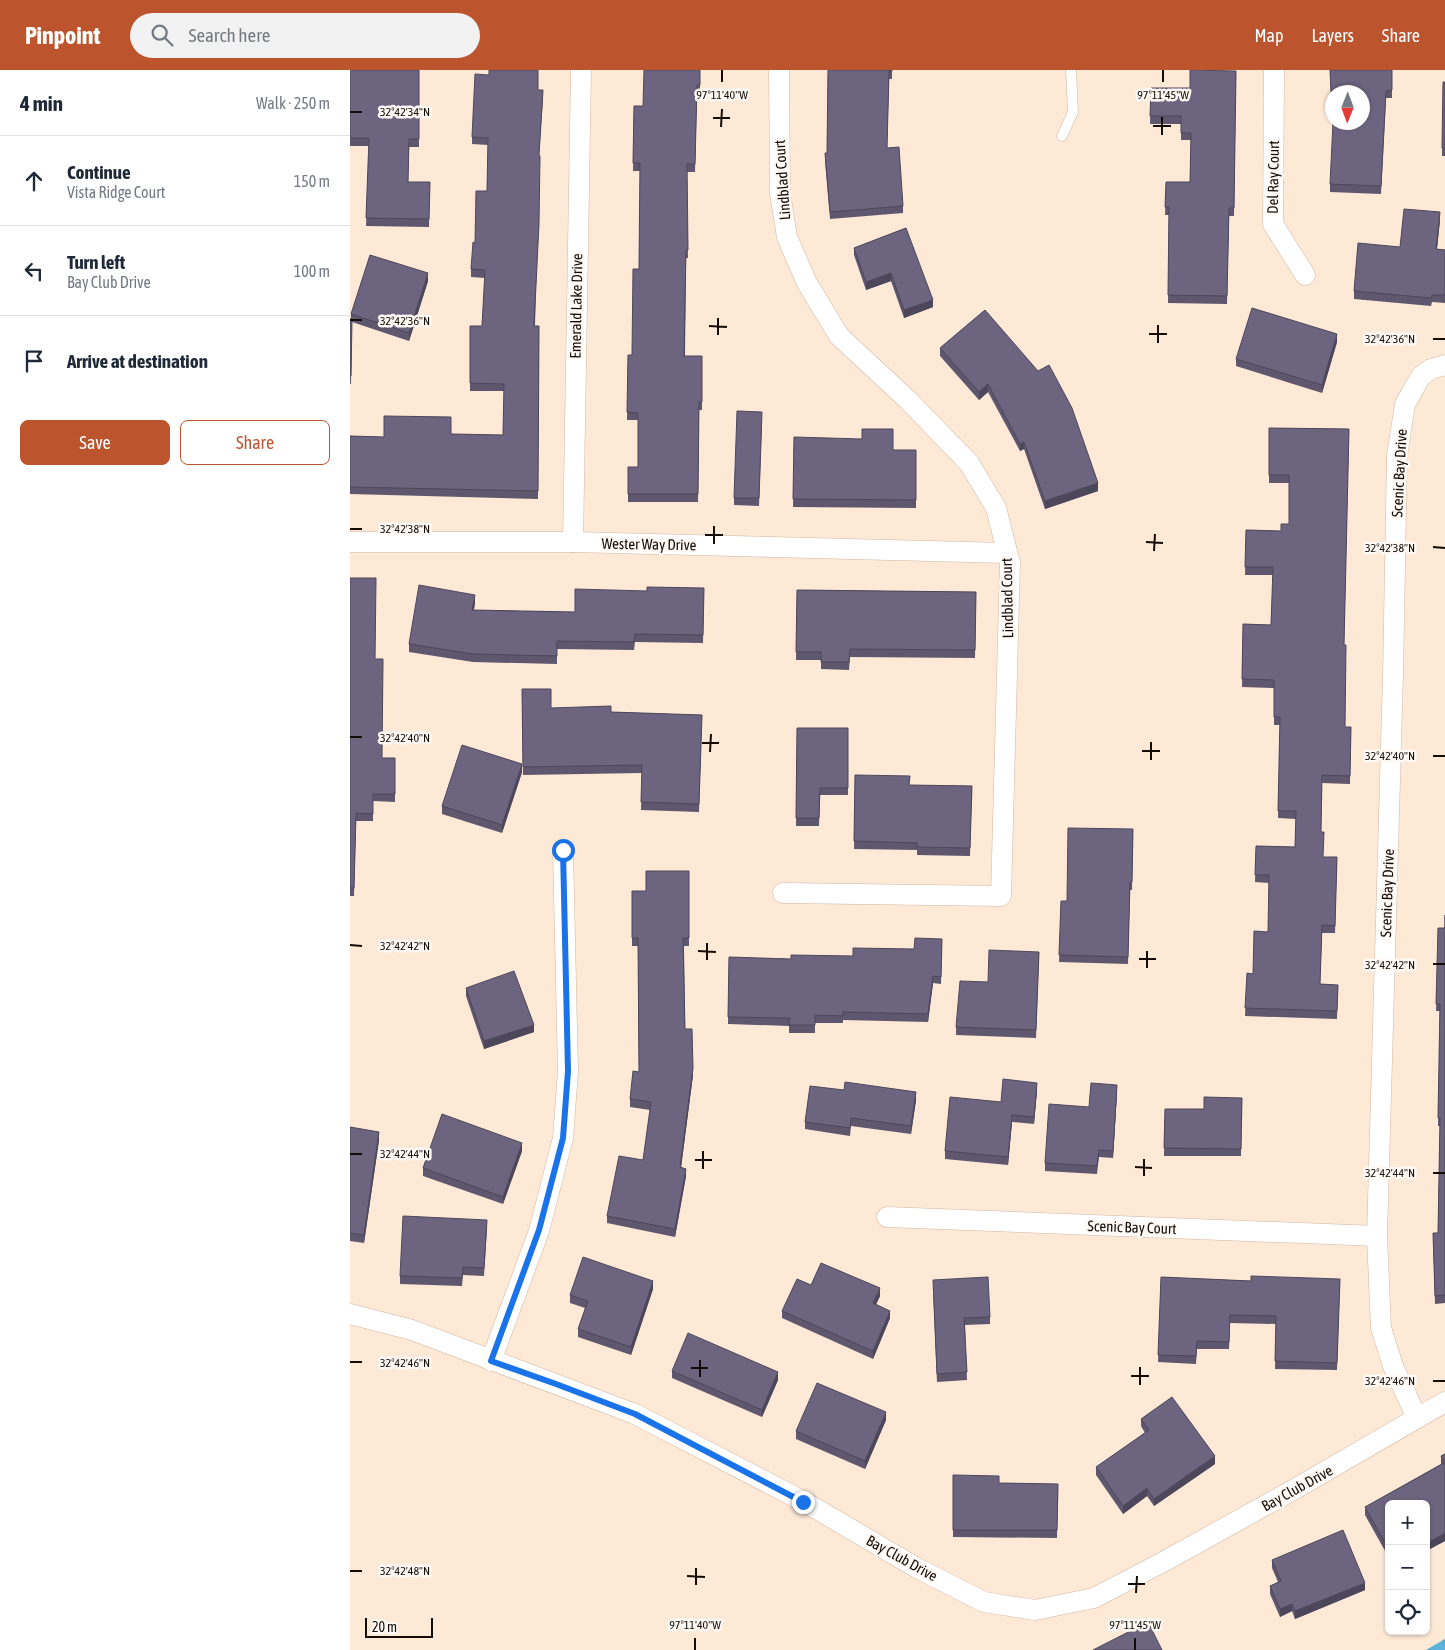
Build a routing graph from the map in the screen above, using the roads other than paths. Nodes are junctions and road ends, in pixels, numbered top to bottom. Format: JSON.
{"nodes":[{"id":1,"x":581,"y":70,"type":"edge"},
{"id":2,"x":779,"y":70,"type":"edge"},
{"id":3,"x":1071,"y":70,"type":"edge"},
{"id":4,"x":1274,"y":70,"type":"edge"},
{"id":5,"x":1062,"y":136,"type":"dead end"},
{"id":6,"x":1305,"y":275,"type":"dead end"},
{"id":7,"x":1445,"y":366,"type":"edge"},
{"id":8,"x":350,"y":542,"type":"edge"},
{"id":9,"x":572,"y":542,"type":"junction"},
{"id":10,"x":1008,"y":552,"type":"junction"},
{"id":11,"x":563,"y":850,"type":"dead end"},
{"id":12,"x":783,"y":893,"type":"dead end"},
{"id":13,"x":887,"y":1217,"type":"dead end"},
{"id":14,"x":1377,"y":1236,"type":"junction"},
{"id":15,"x":350,"y":1314,"type":"edge"},
{"id":16,"x":491,"y":1361,"type":"junction"},
{"id":17,"x":1445,"y":1402,"type":"edge"},
{"id":18,"x":1417,"y":1418,"type":"junction"}],
"edges":[{"from":1,"to":9,"type":"street","name":"Emerald Lake Drive"},
{"from":2,"to":10,"type":"street","name":"Lindblad Court"},
{"from":3,"to":5,"type":"lane"},
{"from":4,"to":6,"type":"street","name":"Del Ray Court"},
{"from":7,"to":14,"type":"street","name":"Scenic Bay Drive"},
{"from":8,"to":9,"type":"street","name":"Wester Way Drive"},
{"from":9,"to":10,"type":"street","name":"Wester Way Drive"},
{"from":10,"to":12,"type":"street","name":"Lindblad Court"},
{"from":11,"to":16,"type":"street"},
{"from":13,"to":14,"type":"street","name":"Scenic Bay Court"},
{"from":14,"to":18,"type":"street","name":"Scenic Bay Drive"},
{"from":15,"to":16,"type":"street","name":"Bay Club Drive"},
{"from":16,"to":18,"type":"street","name":"Bay Club Drive"},
{"from":17,"to":18,"type":"street","name":"Bay Club Drive"}]}
